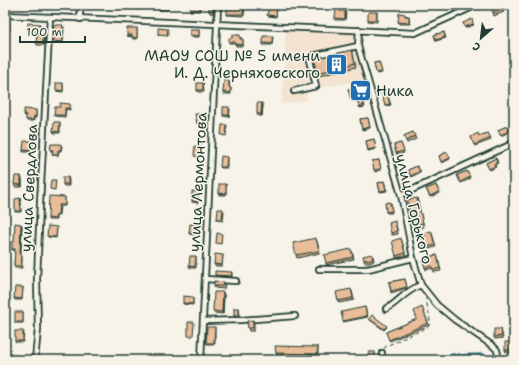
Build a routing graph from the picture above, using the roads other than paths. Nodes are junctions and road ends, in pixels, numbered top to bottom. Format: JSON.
{"nodes":[{"id":1,"x":80,"y":5,"type":"edge"},
{"id":2,"x":218,"y":5,"type":"edge"},
{"id":3,"x":477,"y":5,"type":"edge"},
{"id":4,"x":5,"y":15,"type":"edge"},
{"id":5,"x":50,"y":17,"type":"junction"},
{"id":6,"x":80,"y":19,"type":"junction"},
{"id":7,"x":217,"y":25,"type":"junction"},
{"id":8,"x":359,"y":30,"type":"junction"},
{"id":9,"x":358,"y":46,"type":"junction"},
{"id":10,"x":294,"y":91,"type":"dead end"},
{"id":11,"x":514,"y":143,"type":"edge"},
{"id":12,"x":401,"y":195,"type":"junction"},
{"id":13,"x":413,"y":258,"type":"junction"},
{"id":14,"x":319,"y":269,"type":"dead end"},
{"id":15,"x":205,"y":279,"type":"junction"},
{"id":16,"x":236,"y":281,"type":"dead end"},
{"id":17,"x":421,"y":285,"type":"junction"},
{"id":18,"x":386,"y":309,"type":"dead end"},
{"id":19,"x":295,"y":316,"type":"dead end"},
{"id":20,"x":203,"y":321,"type":"junction"},
{"id":21,"x":382,"y":354,"type":"road end"},
{"id":22,"x":35,"y":360,"type":"edge"},
{"id":23,"x":201,"y":360,"type":"edge"},
{"id":24,"x":382,"y":360,"type":"edge"},
{"id":25,"x":499,"y":360,"type":"edge"}],
"edges":[{"from":1,"to":6,"type":"street"},
{"from":2,"to":7,"type":"street","name":"улица Лермонтова"},
{"from":3,"to":8,"type":"street"},
{"from":4,"to":5,"type":"street"},
{"from":5,"to":6,"type":"street"},
{"from":5,"to":22,"type":"street","name":"улица Свердлова"},
{"from":6,"to":7,"type":"street"},
{"from":7,"to":8,"type":"street"},
{"from":7,"to":15,"type":"street","name":"улица Лермонтова"},
{"from":8,"to":9,"type":"street","name":"улица Горького"},
{"from":9,"to":10,"type":"street"},
{"from":9,"to":12,"type":"street","name":"улица Горького"},
{"from":11,"to":12,"type":"street"},
{"from":12,"to":13,"type":"street","name":"улица Горького"},
{"from":13,"to":14,"type":"street"},
{"from":13,"to":17,"type":"street","name":"улица Горького"},
{"from":15,"to":16,"type":"street"},
{"from":15,"to":20,"type":"street","name":"улица Лермонтова"},
{"from":17,"to":18,"type":"street"},
{"from":17,"to":25,"type":"street","name":"улица Горького"},
{"from":19,"to":20,"type":"street"},
{"from":20,"to":23,"type":"street","name":"улица Лермонтова"},
{"from":21,"to":24,"type":"street"}]}
